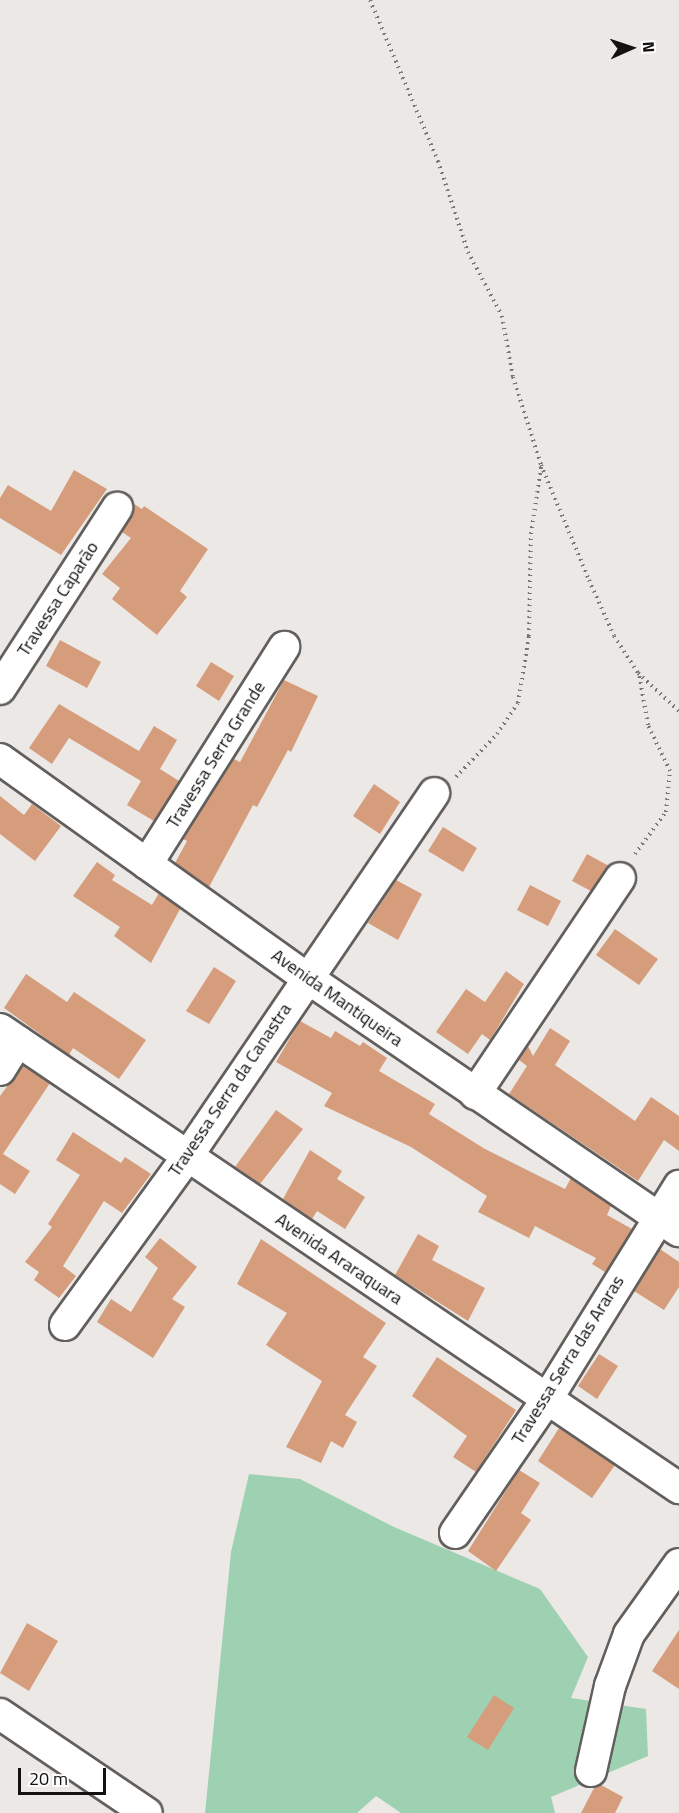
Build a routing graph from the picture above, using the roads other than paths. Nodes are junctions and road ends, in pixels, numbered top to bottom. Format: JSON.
{"nodes":[{"id":1,"x":117,"y":508,"type":"dead end"},
{"id":2,"x":284,"y":647,"type":"dead end"},
{"id":3,"x":0,"y":689,"type":"edge"},
{"id":4,"x":0,"y":759,"type":"edge"},
{"id":5,"x":434,"y":793,"type":"road end"},
{"id":6,"x":147,"y":864,"type":"junction"},
{"id":7,"x":620,"y":878,"type":"road end"},
{"id":8,"x":306,"y":977,"type":"junction"},
{"id":9,"x":9,"y":1035,"type":"edge"},
{"id":10,"x":0,"y":1070,"type":"edge"},
{"id":11,"x":475,"y":1094,"type":"junction"},
{"id":12,"x":187,"y":1156,"type":"junction"},
{"id":13,"x":679,"y":1186,"type":"edge"},
{"id":14,"x":668,"y":1224,"type":"edge"},
{"id":15,"x":65,"y":1325,"type":"dead end"},
{"id":16,"x":547,"y":1399,"type":"junction"},
{"id":17,"x":679,"y":1488,"type":"edge"},
{"id":18,"x":455,"y":1533,"type":"dead end"},
{"id":19,"x":679,"y":1564,"type":"edge"},
{"id":20,"x":0,"y":1714,"type":"edge"},
{"id":21,"x":591,"y":1771,"type":"dead end"},
{"id":22,"x":147,"y":1813,"type":"edge"}],
"edges":[{"from":1,"to":3,"type":"street","name":"Travessa Caparão"},
{"from":2,"to":6,"type":"street","name":"Travessa Serra Grande"},
{"from":4,"to":6,"type":"street","name":"Avenida Mantiqueira"},
{"from":5,"to":8,"type":"street","name":"Travessa Serra da Canastra"},
{"from":6,"to":8,"type":"street","name":"Avenida Mantiqueira"},
{"from":7,"to":11,"type":"street"},
{"from":8,"to":11,"type":"street","name":"Avenida Mantiqueira"},
{"from":8,"to":12,"type":"street","name":"Travessa Serra da Canastra"},
{"from":9,"to":10,"type":"street"},
{"from":9,"to":12,"type":"street","name":"Avenida Araraquara"},
{"from":11,"to":14,"type":"street","name":"Avenida Mantiqueira"},
{"from":12,"to":15,"type":"street","name":"Travessa Serra da Canastra"},
{"from":12,"to":16,"type":"street","name":"Avenida Araraquara"},
{"from":13,"to":14,"type":"street","name":"Travessa Serra das Araras"},
{"from":14,"to":16,"type":"street","name":"Travessa Serra das Araras"},
{"from":16,"to":17,"type":"street","name":"Avenida Araraquara"},
{"from":16,"to":18,"type":"street","name":"Travessa Serra das Araras"},
{"from":19,"to":21,"type":"street"},
{"from":20,"to":22,"type":"street"}]}
